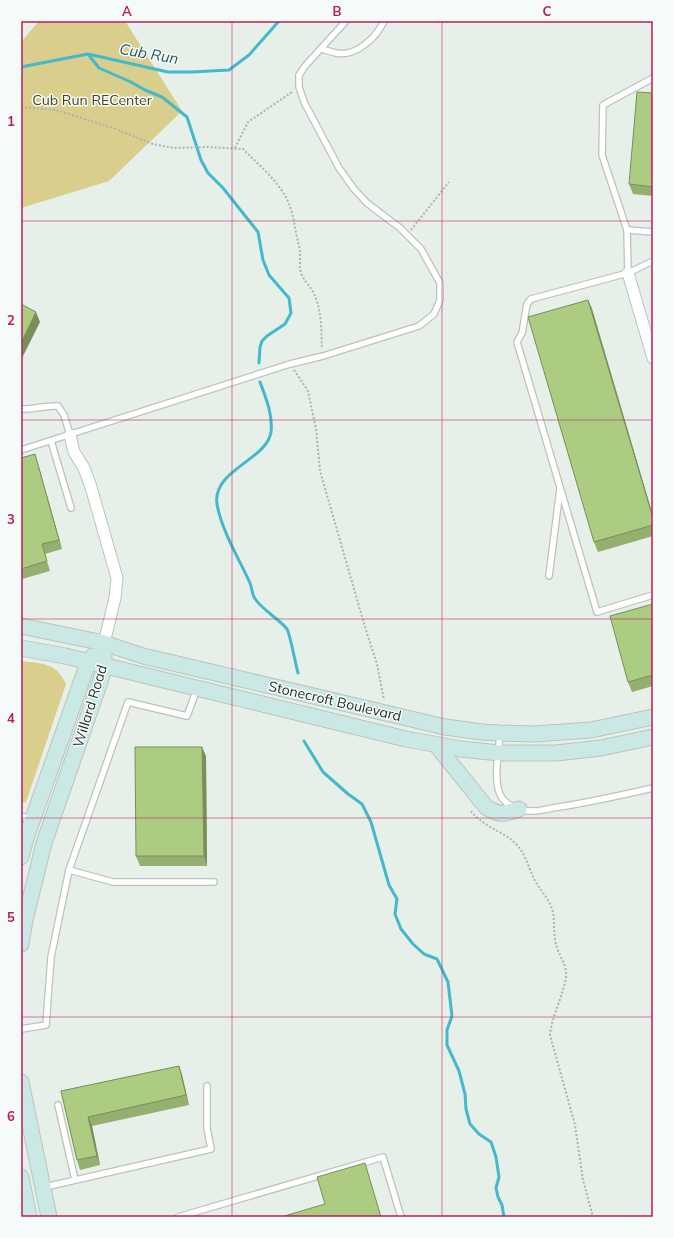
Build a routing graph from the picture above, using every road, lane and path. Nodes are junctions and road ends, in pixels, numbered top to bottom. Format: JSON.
{"nodes":[{"id":1,"x":346,"y":21,"type":"edge"},
{"id":2,"x":384,"y":21,"type":"edge"},
{"id":3,"x":321,"y":49,"type":"junction"},
{"id":4,"x":653,"y":78,"type":"edge"},
{"id":5,"x":299,"y":87,"type":"junction"},
{"id":6,"x":21,"y":106,"type":"edge"},
{"id":7,"x":235,"y":148,"type":"junction"},
{"id":8,"x":450,"y":182,"type":"dead end"},
{"id":9,"x":414,"y":227,"type":"dead end"},
{"id":10,"x":627,"y":230,"type":"junction"},
{"id":11,"x":653,"y":232,"type":"edge"},
{"id":12,"x":653,"y":261,"type":"edge"},
{"id":13,"x":628,"y":273,"type":"junction"},
{"id":14,"x":323,"y":356,"type":"junction"},
{"id":15,"x":653,"y":358,"type":"edge"},
{"id":16,"x":290,"y":364,"type":"junction"},
{"id":17,"x":21,"y":409,"type":"edge"},
{"id":18,"x":70,"y":435,"type":"junction"},
{"id":19,"x":51,"y":440,"type":"junction"},
{"id":20,"x":21,"y":450,"type":"edge"},
{"id":21,"x":560,"y":487,"type":"junction"},
{"id":22,"x":71,"y":508,"type":"dead end"},
{"id":23,"x":549,"y":576,"type":"dead end"},
{"id":24,"x":653,"y":595,"type":"edge"},
{"id":25,"x":21,"y":626,"type":"edge"},
{"id":26,"x":104,"y":643,"type":"junction"},
{"id":27,"x":21,"y":648,"type":"edge"},
{"id":28,"x":88,"y":663,"type":"junction"},
{"id":29,"x":104,"y":667,"type":"junction"},
{"id":30,"x":197,"y":688,"type":"junction"},
{"id":31,"x":385,"y":704,"type":"dead end"},
{"id":32,"x":653,"y":717,"type":"edge"},
{"id":33,"x":500,"y":733,"type":"junction"},
{"id":34,"x":653,"y":737,"type":"edge"},
{"id":35,"x":437,"y":746,"type":"junction"},
{"id":36,"x":499,"y":753,"type":"junction"},
{"id":37,"x":653,"y":788,"type":"edge"},
{"id":38,"x":470,"y":808,"type":"dead end"},
{"id":39,"x":520,"y":809,"type":"junction"},
{"id":40,"x":26,"y":818,"type":"edge"},
{"id":41,"x":21,"y":857,"type":"edge"},
{"id":42,"x":69,"y":870,"type":"junction"},
{"id":43,"x":214,"y":882,"type":"dead end"},
{"id":44,"x":21,"y":944,"type":"edge"},
{"id":45,"x":21,"y":1029,"type":"edge"},
{"id":46,"x":21,"y":1082,"type":"edge"},
{"id":47,"x":207,"y":1086,"type":"dead end"},
{"id":48,"x":58,"y":1104,"type":"dead end"},
{"id":49,"x":21,"y":1176,"type":"edge"},
{"id":50,"x":75,"y":1180,"type":"junction"},
{"id":51,"x":42,"y":1188,"type":"junction"},
{"id":52,"x":29,"y":1217,"type":"edge"},
{"id":53,"x":49,"y":1217,"type":"edge"},
{"id":54,"x":178,"y":1217,"type":"edge"},
{"id":55,"x":401,"y":1217,"type":"edge"},
{"id":56,"x":593,"y":1217,"type":"edge"}],
"edges":[{"from":1,"to":3,"type":"lane"},
{"from":2,"to":3,"type":"lane"},
{"from":3,"to":5,"type":"lane"},
{"from":4,"to":10,"type":"lane"},
{"from":5,"to":7,"type":"path"},
{"from":5,"to":14,"type":"lane"},
{"from":6,"to":7,"type":"path"},
{"from":7,"to":14,"type":"path"},
{"from":8,"to":9,"type":"path"},
{"from":10,"to":11,"type":"lane"},
{"from":10,"to":13,"type":"lane"},
{"from":12,"to":13,"type":"lane"},
{"from":13,"to":15,"type":"street"},
{"from":13,"to":21,"type":"lane"},
{"from":14,"to":16,"type":"lane"},
{"from":16,"to":18,"type":"lane"},
{"from":16,"to":31,"type":"path"},
{"from":17,"to":18,"type":"lane"},
{"from":18,"to":19,"type":"lane"},
{"from":18,"to":26,"type":"street"},
{"from":19,"to":20,"type":"lane"},
{"from":19,"to":22,"type":"lane"},
{"from":21,"to":23,"type":"lane"},
{"from":21,"to":24,"type":"lane"},
{"from":25,"to":26,"type":"main road","name":"Stonecroft Boulevard"},
{"from":26,"to":28,"type":"main road","name":"Willard Road"},
{"from":26,"to":29,"type":"main road","name":"Willard Road"},
{"from":26,"to":33,"type":"main road","name":"Stonecroft Boulevard"},
{"from":27,"to":28,"type":"main road","name":"Stonecroft Boulevard"},
{"from":28,"to":29,"type":"main road","name":"Stonecroft Boulevard"},
{"from":28,"to":40,"type":"main road","name":"Willard Road"},
{"from":29,"to":30,"type":"main road","name":"Stonecroft Boulevard"},
{"from":29,"to":44,"type":"main road","name":"Willard Road"},
{"from":30,"to":35,"type":"main road","name":"Stonecroft Boulevard"},
{"from":30,"to":42,"type":"lane"},
{"from":32,"to":33,"type":"main road","name":"Stonecroft Boulevard"},
{"from":33,"to":36,"type":"lane"},
{"from":34,"to":36,"type":"main road","name":"Stonecroft Boulevard"},
{"from":35,"to":36,"type":"main road","name":"Stonecroft Boulevard"},
{"from":35,"to":39,"type":"main road"},
{"from":36,"to":39,"type":"lane"},
{"from":37,"to":39,"type":"lane"},
{"from":38,"to":56,"type":"path"},
{"from":40,"to":41,"type":"main road","name":"Willard Road"},
{"from":42,"to":43,"type":"lane"},
{"from":42,"to":45,"type":"lane"},
{"from":46,"to":51,"type":"main road"},
{"from":47,"to":50,"type":"lane"},
{"from":48,"to":50,"type":"lane"},
{"from":49,"to":52,"type":"main road"},
{"from":50,"to":51,"type":"lane"},
{"from":51,"to":53,"type":"main road"},
{"from":54,"to":55,"type":"lane"}]}
